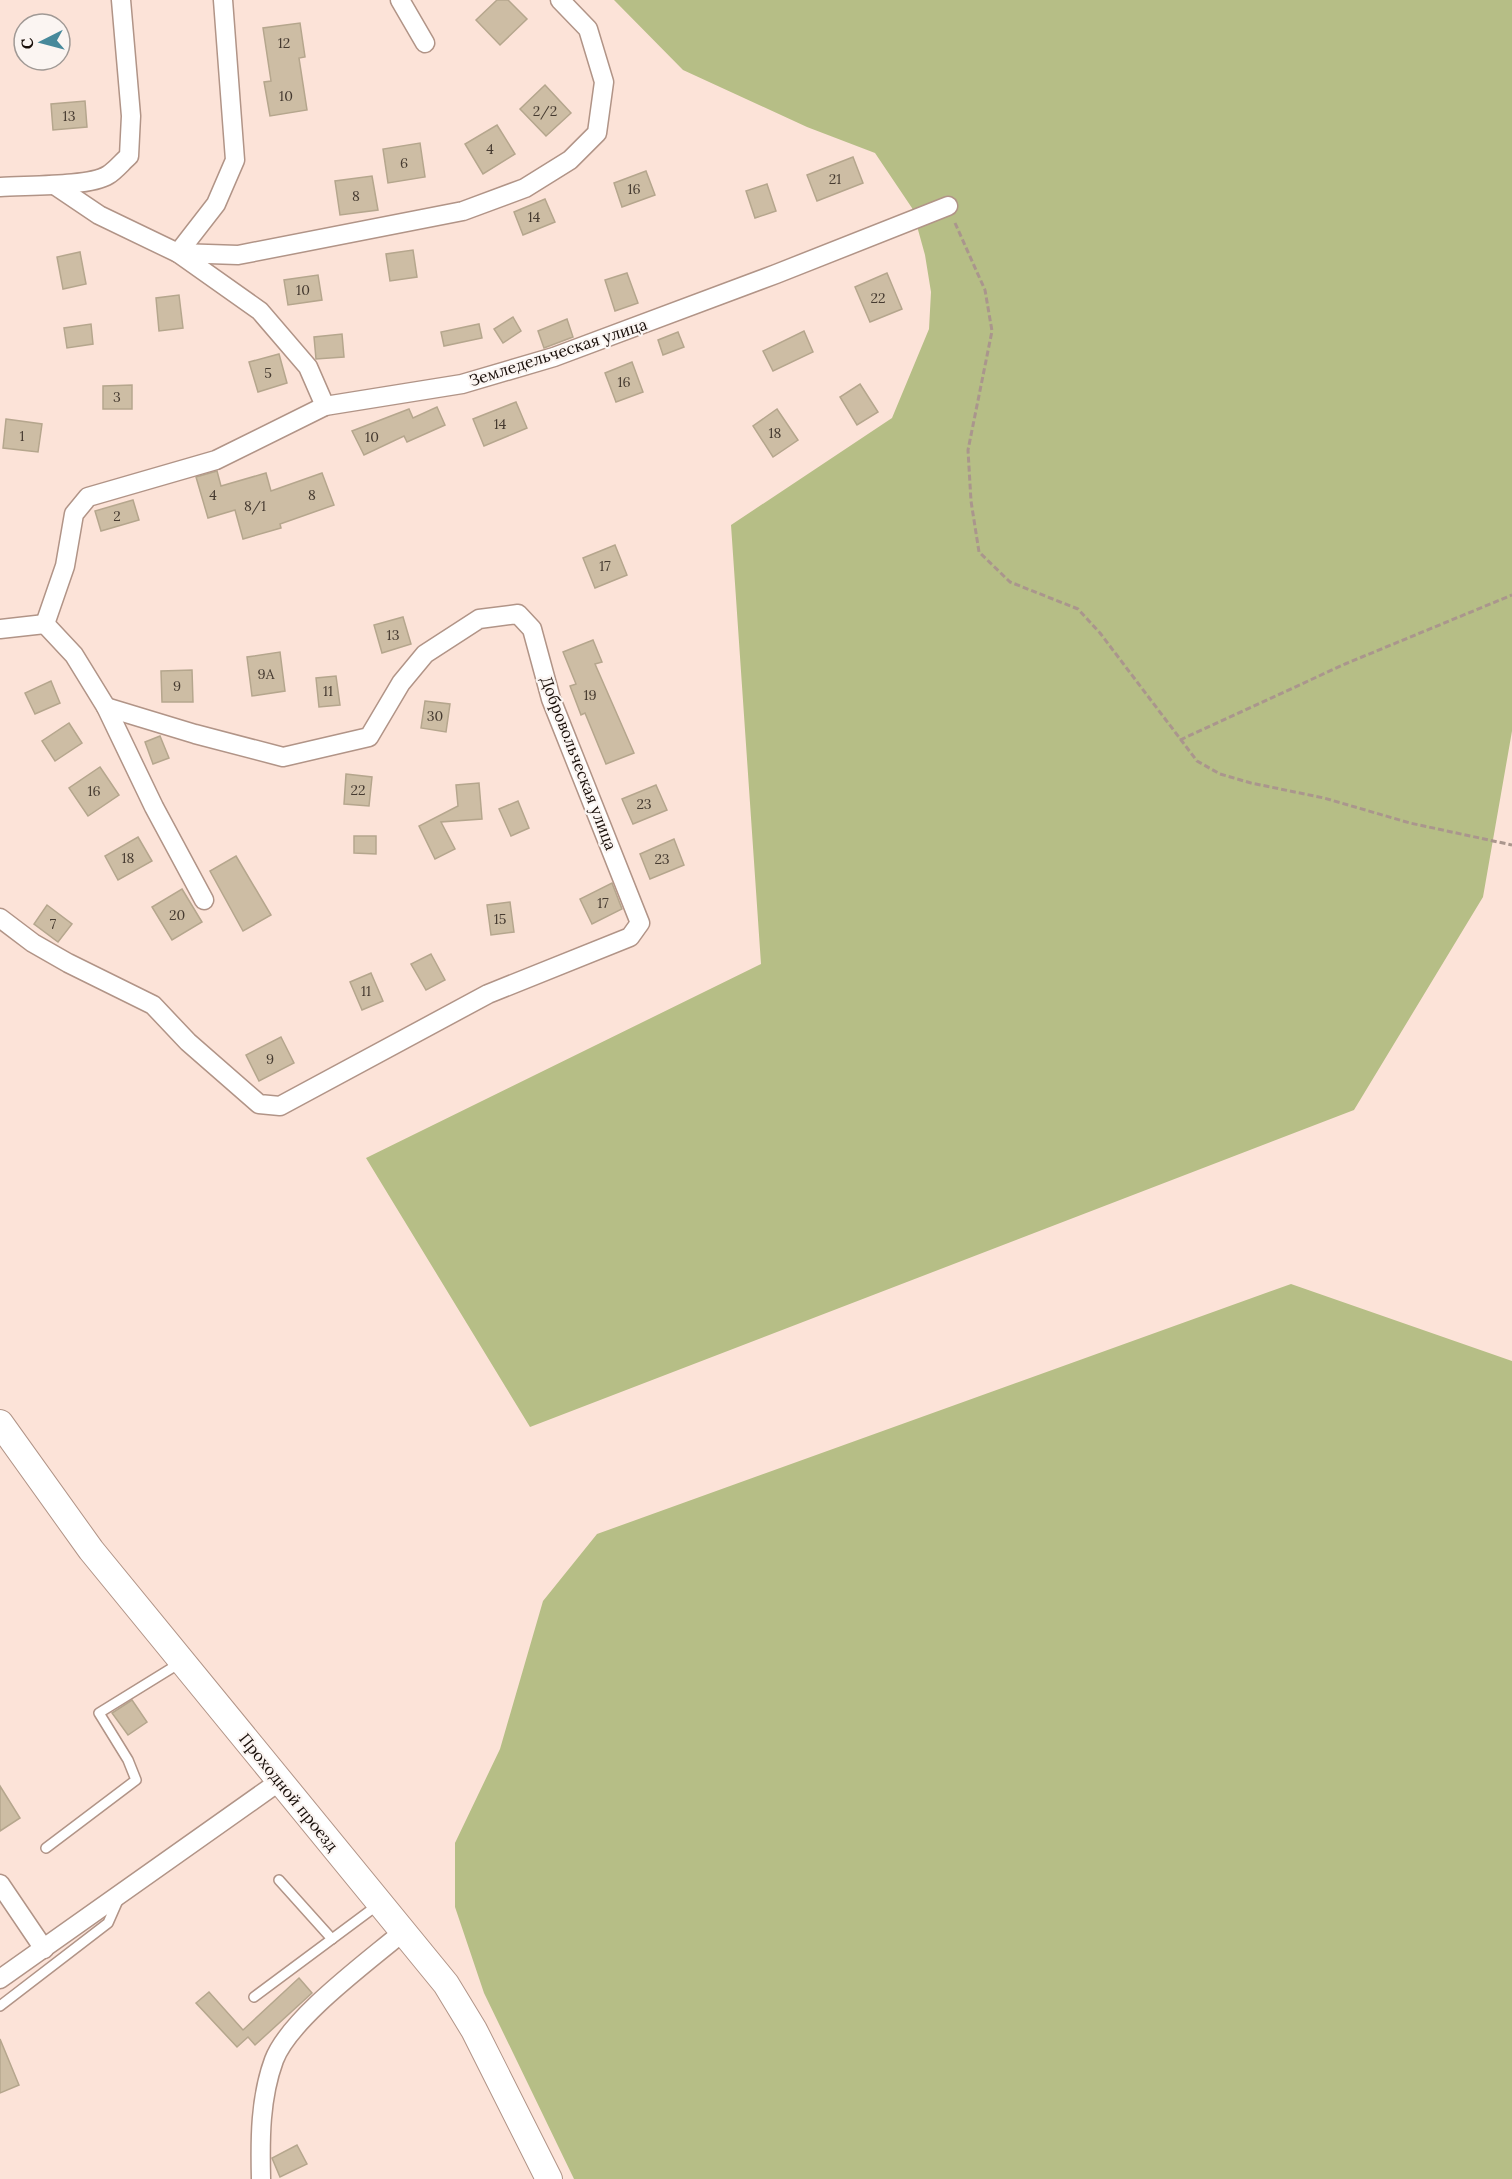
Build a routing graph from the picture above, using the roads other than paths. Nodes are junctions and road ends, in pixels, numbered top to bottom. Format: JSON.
{"nodes":[{"id":1,"x":121,"y":0,"type":"edge"},
{"id":2,"x":223,"y":0,"type":"edge"},
{"id":3,"x":400,"y":0,"type":"edge"},
{"id":4,"x":560,"y":0,"type":"edge"},
{"id":5,"x":425,"y":43,"type":"dead end"},
{"id":6,"x":56,"y":186,"type":"junction"},
{"id":7,"x":0,"y":187,"type":"edge"},
{"id":8,"x":948,"y":206,"type":"road end"},
{"id":9,"x":178,"y":253,"type":"junction"},
{"id":10,"x":325,"y":406,"type":"junction"},
{"id":11,"x":45,"y":624,"type":"junction"},
{"id":12,"x":0,"y":629,"type":"edge"},
{"id":13,"x":106,"y":707,"type":"junction"},
{"id":14,"x":204,"y":900,"type":"dead end"},
{"id":15,"x":0,"y":918,"type":"edge"},
{"id":16,"x":0,"y":1424,"type":"edge"},
{"id":17,"x":182,"y":1662,"type":"junction"},
{"id":18,"x":280,"y":1781,"type":"junction"},
{"id":19,"x":46,"y":1848,"type":"dead end"},
{"id":20,"x":279,"y":1880,"type":"dead end"},
{"id":21,"x":0,"y":1884,"type":"edge"},
{"id":22,"x":120,"y":1896,"type":"junction"},
{"id":23,"x":380,"y":1903,"type":"junction"},
{"id":24,"x":404,"y":1931,"type":"junction"},
{"id":25,"x":332,"y":1939,"type":"junction"},
{"id":26,"x":44,"y":1949,"type":"junction"},
{"id":27,"x":0,"y":1980,"type":"edge"},
{"id":28,"x":254,"y":1997,"type":"dead end"},
{"id":29,"x":0,"y":2006,"type":"edge"},
{"id":30,"x":261,"y":2179,"type":"edge"},
{"id":31,"x":549,"y":2179,"type":"edge"}],
"edges":[{"from":1,"to":6,"type":"street"},
{"from":2,"to":9,"type":"street"},
{"from":3,"to":5,"type":"street"},
{"from":4,"to":9,"type":"street"},
{"from":6,"to":7,"type":"street"},
{"from":6,"to":9,"type":"street"},
{"from":8,"to":10,"type":"street","name":"Земледельческая улица"},
{"from":9,"to":10,"type":"street"},
{"from":10,"to":11,"type":"street","name":"Земледельческая улица"},
{"from":11,"to":12,"type":"street"},
{"from":11,"to":13,"type":"street"},
{"from":13,"to":14,"type":"street"},
{"from":13,"to":15,"type":"street","name":"Добровольческая улица"},
{"from":16,"to":17,"type":"street","name":"Проходной проезд"},
{"from":17,"to":18,"type":"street","name":"Проходной проезд"},
{"from":17,"to":19,"type":"lane"},
{"from":18,"to":22,"type":"street"},
{"from":18,"to":23,"type":"street","name":"Проходной проезд"},
{"from":20,"to":25,"type":"lane"},
{"from":21,"to":26,"type":"street"},
{"from":22,"to":26,"type":"street"},
{"from":22,"to":29,"type":"lane"},
{"from":23,"to":24,"type":"street","name":"Проходной проезд"},
{"from":23,"to":25,"type":"lane"},
{"from":24,"to":30,"type":"street"},
{"from":24,"to":31,"type":"street","name":"Проходной проезд"},
{"from":25,"to":28,"type":"lane"},
{"from":26,"to":27,"type":"street"}]}
